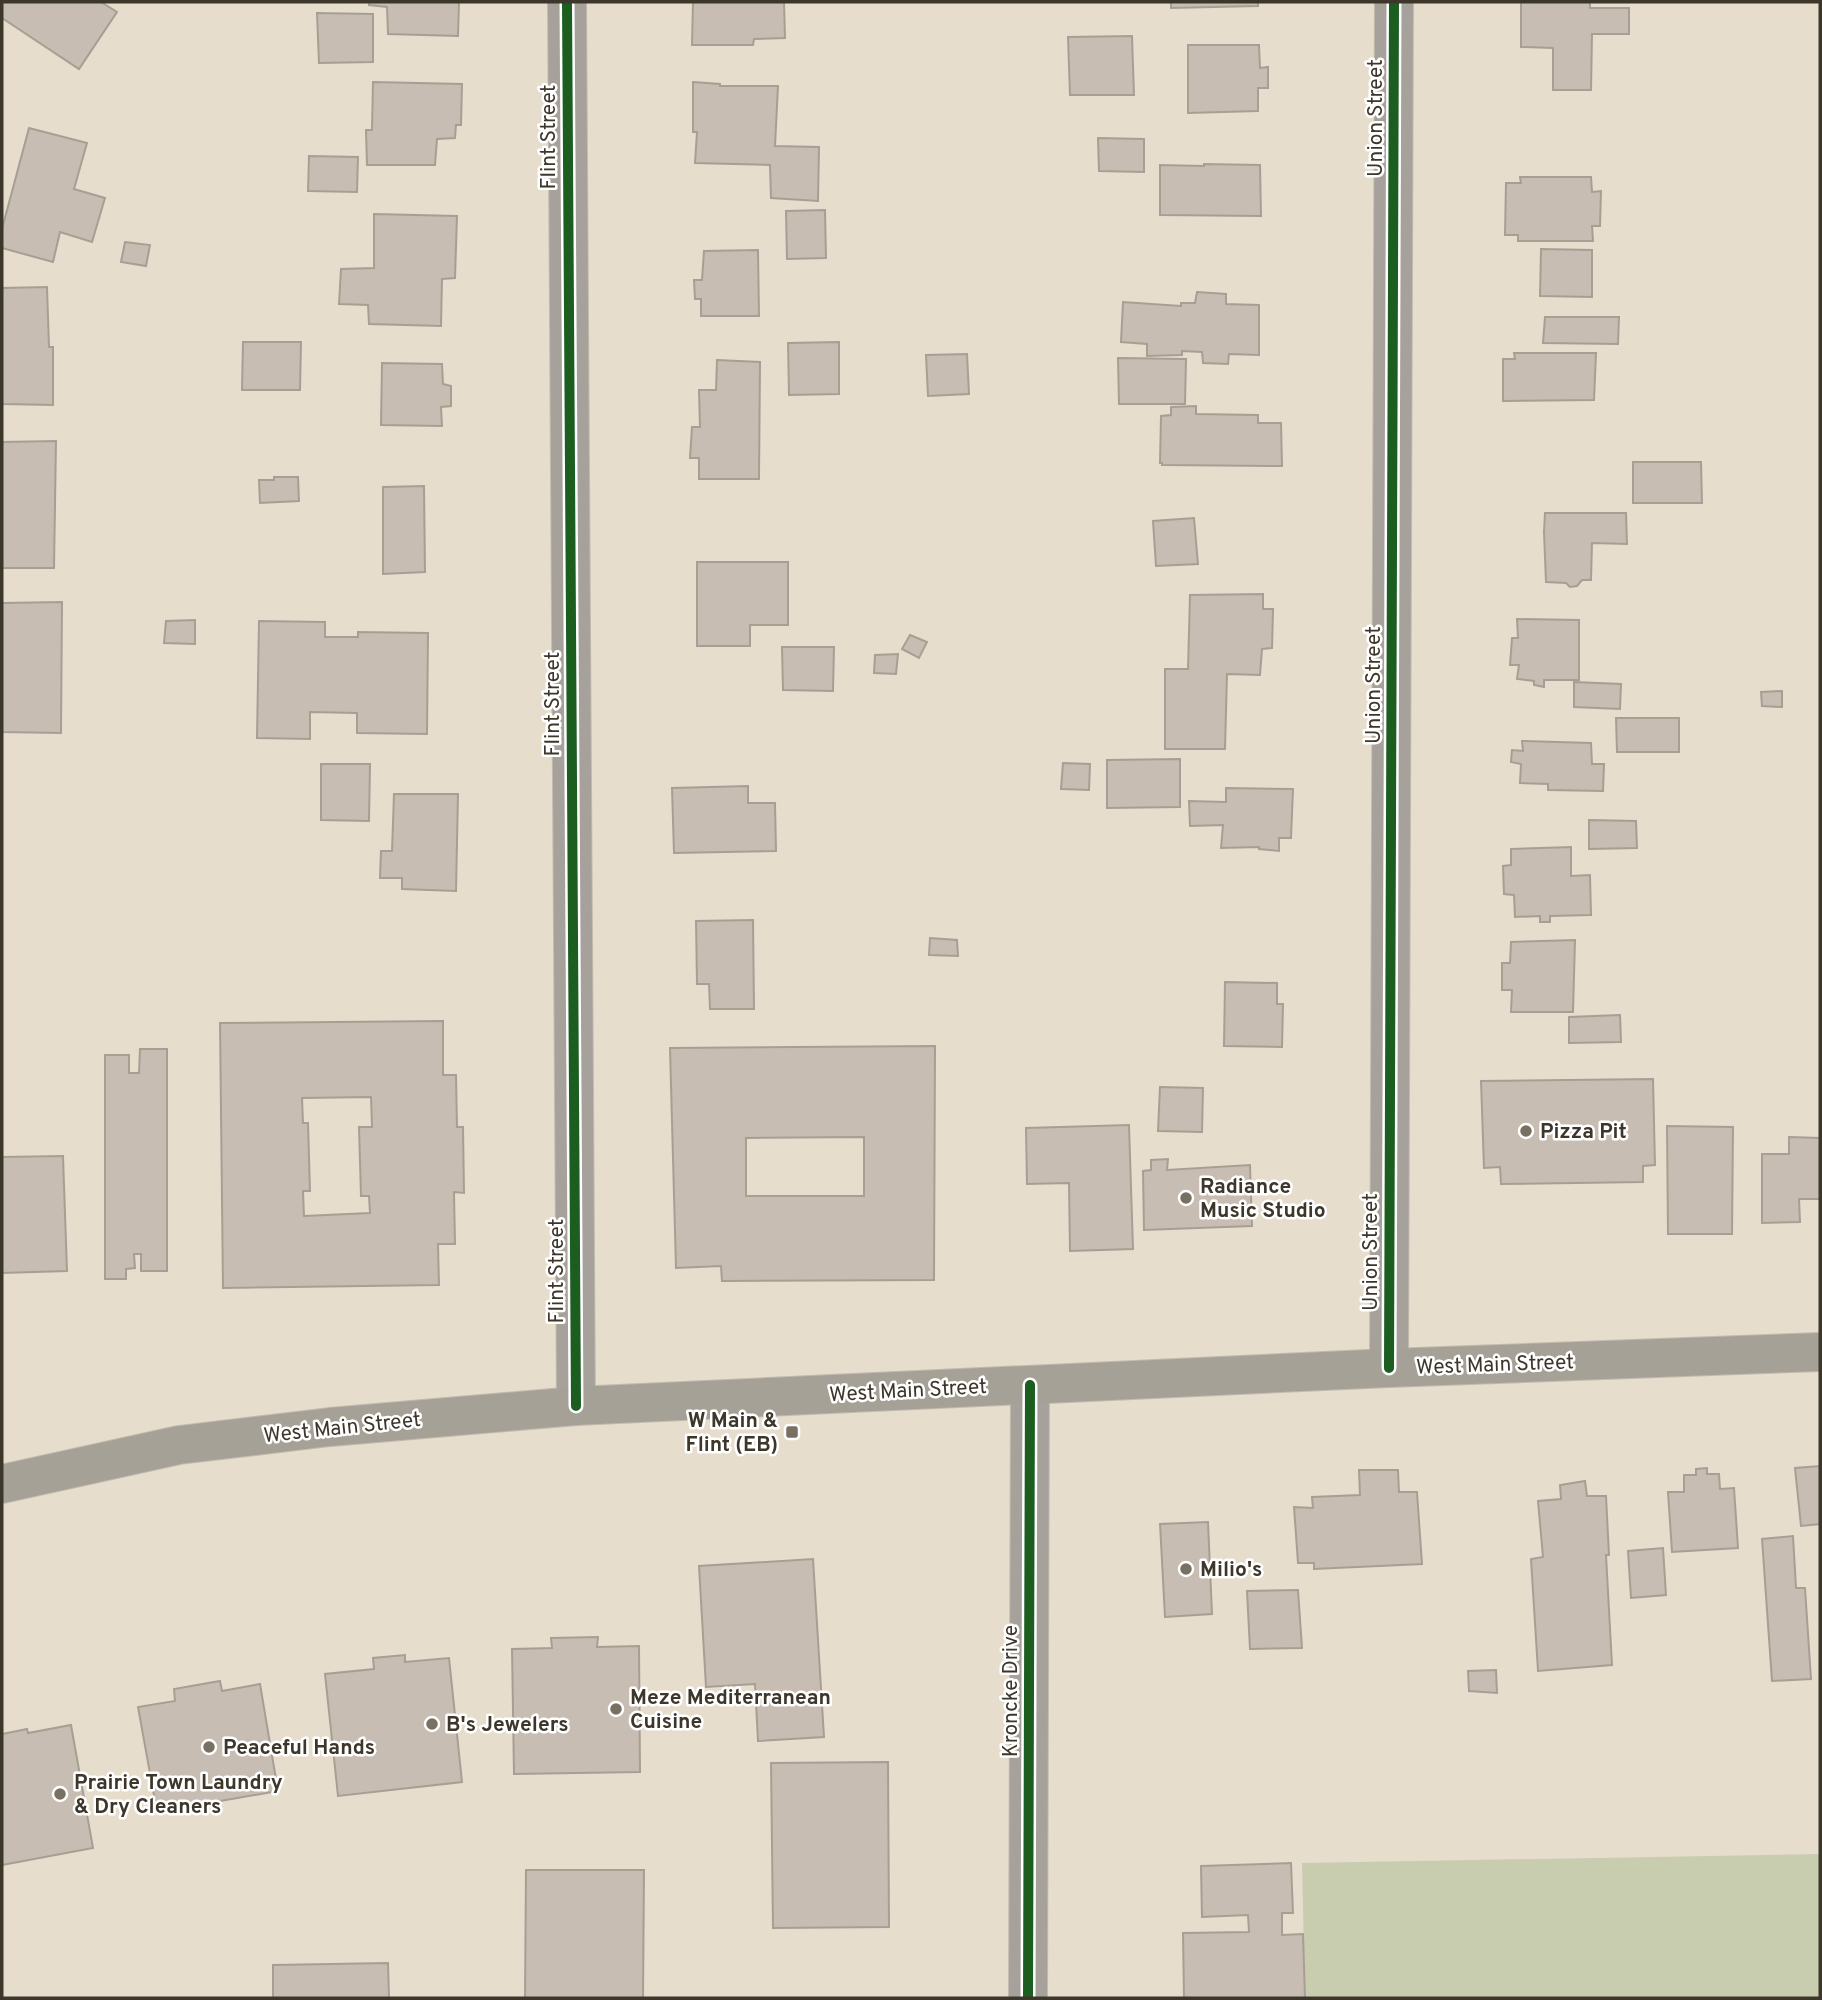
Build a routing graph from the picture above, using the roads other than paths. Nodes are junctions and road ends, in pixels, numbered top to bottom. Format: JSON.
{"nodes":[{"id":1,"x":567,"y":2,"type":"edge"},
{"id":2,"x":1394,"y":2,"type":"edge"},
{"id":3,"x":1820,"y":1352,"type":"edge"},
{"id":4,"x":1389,"y":1368,"type":"junction"},
{"id":5,"x":1030,"y":1385,"type":"junction"},
{"id":6,"x":576,"y":1406,"type":"junction"},
{"id":7,"x":2,"y":1485,"type":"edge"},
{"id":8,"x":1028,"y":1998,"type":"edge"}],
"edges":[{"from":1,"to":6,"type":"street","name":"Flint Street"},
{"from":2,"to":4,"type":"street","name":"Union Street"},
{"from":3,"to":4,"type":"main road","name":"West Main Street"},
{"from":4,"to":5,"type":"main road","name":"West Main Street"},
{"from":5,"to":6,"type":"main road","name":"West Main Street"},
{"from":5,"to":8,"type":"street","name":"Kroncke Drive"},
{"from":6,"to":7,"type":"main road","name":"West Main Street"}]}
